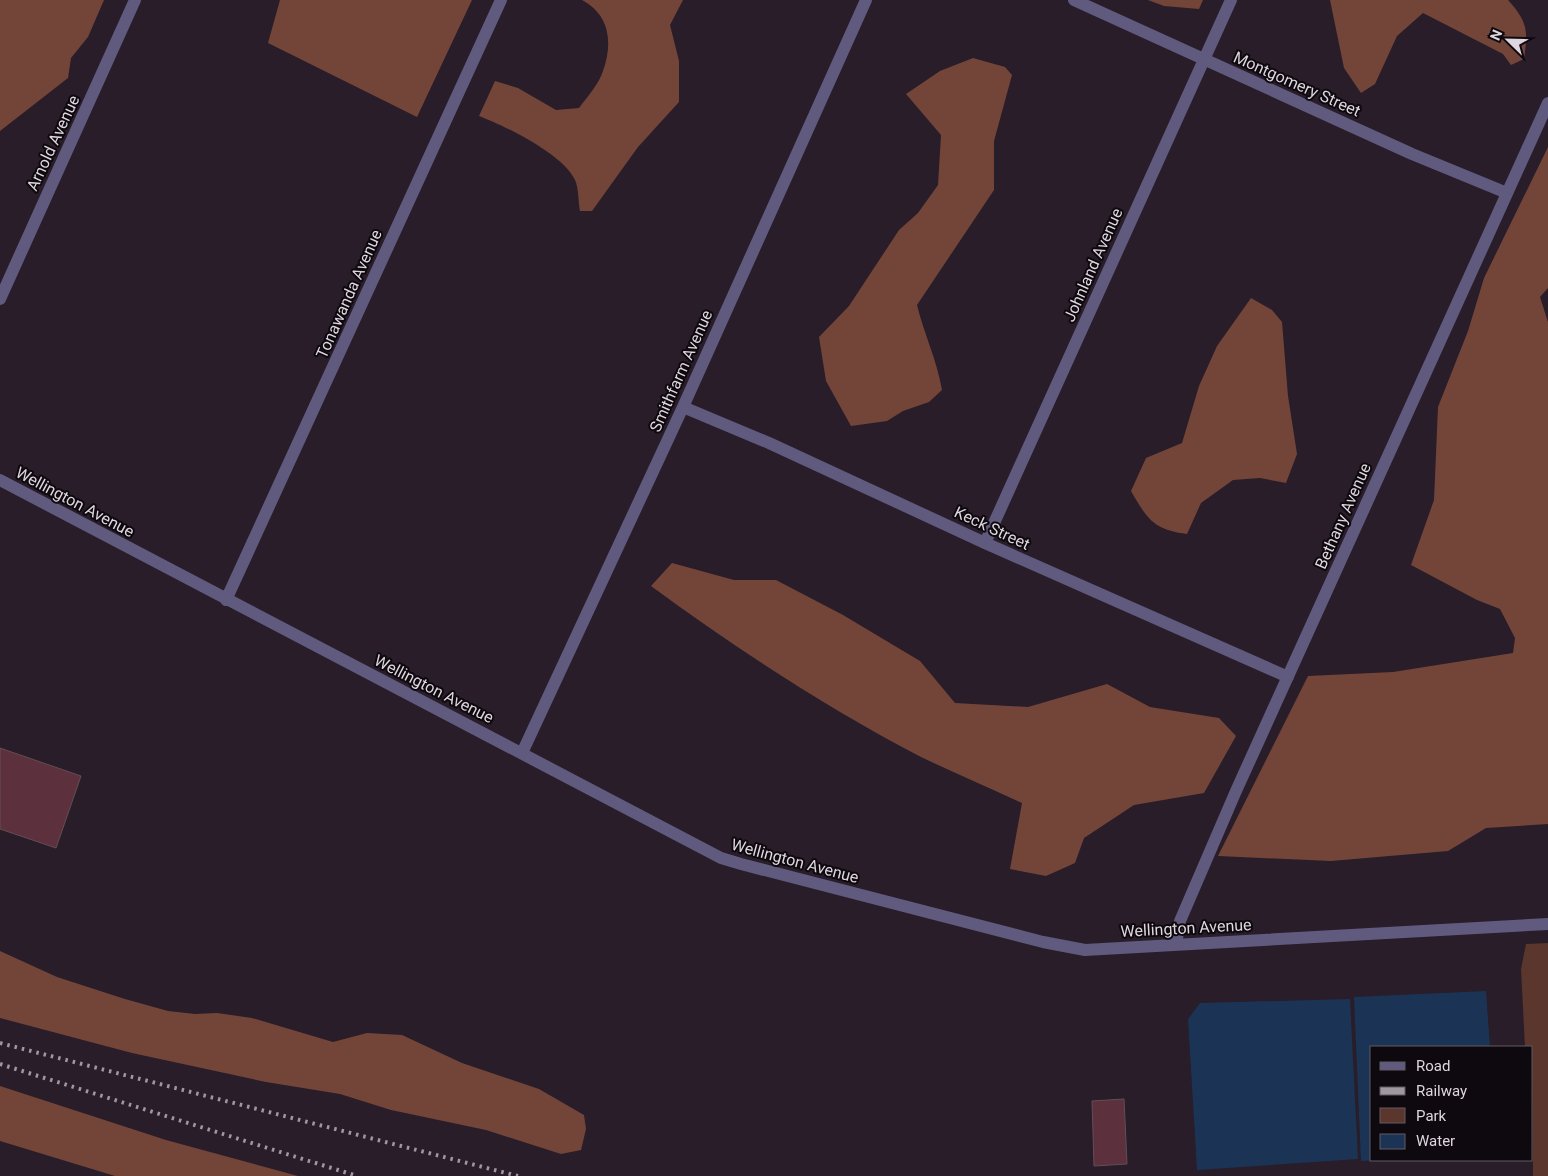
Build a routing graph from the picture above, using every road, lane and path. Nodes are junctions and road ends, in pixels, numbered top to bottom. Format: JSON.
{"nodes":[{"id":1,"x":136,"y":0,"type":"edge"},
{"id":2,"x":501,"y":0,"type":"edge"},
{"id":3,"x":866,"y":0,"type":"edge"},
{"id":4,"x":1074,"y":0,"type":"edge"},
{"id":5,"x":1231,"y":0,"type":"edge"},
{"id":6,"x":1204,"y":59,"type":"junction"},
{"id":7,"x":1548,"y":103,"type":"edge"},
{"id":8,"x":1507,"y":193,"type":"junction"},
{"id":9,"x":0,"y":299,"type":"edge"},
{"id":10,"x":683,"y":408,"type":"junction"},
{"id":11,"x":0,"y":480,"type":"edge"},
{"id":12,"x":985,"y":543,"type":"junction"},
{"id":13,"x":226,"y":600,"type":"junction"},
{"id":14,"x":1288,"y":677,"type":"junction"},
{"id":15,"x":522,"y":754,"type":"junction"},
{"id":16,"x":1548,"y":924,"type":"edge"},
{"id":17,"x":1176,"y":944,"type":"junction"}],
"edges":[{"from":1,"to":9,"type":"street","name":"Arnold Avenue"},
{"from":2,"to":13,"type":"street","name":"Tonawanda Avenue"},
{"from":3,"to":10,"type":"street","name":"Smithfarm Avenue"},
{"from":4,"to":6,"type":"street","name":"Montgomery Street"},
{"from":5,"to":6,"type":"street","name":"Johnland Avenue"},
{"from":6,"to":8,"type":"street","name":"Montgomery Street"},
{"from":6,"to":12,"type":"street","name":"Johnland Avenue"},
{"from":7,"to":8,"type":"street","name":"Bethany Avenue"},
{"from":8,"to":14,"type":"street","name":"Bethany Avenue"},
{"from":10,"to":12,"type":"street","name":"Keck Street"},
{"from":10,"to":15,"type":"street","name":"Smithfarm Avenue"},
{"from":11,"to":13,"type":"street","name":"Wellington Avenue"},
{"from":12,"to":14,"type":"street","name":"Keck Street"},
{"from":13,"to":15,"type":"street","name":"Wellington Avenue"},
{"from":14,"to":17,"type":"street","name":"Bethany Avenue"},
{"from":15,"to":17,"type":"street","name":"Wellington Avenue"},
{"from":16,"to":17,"type":"street","name":"Wellington Avenue"}]}
